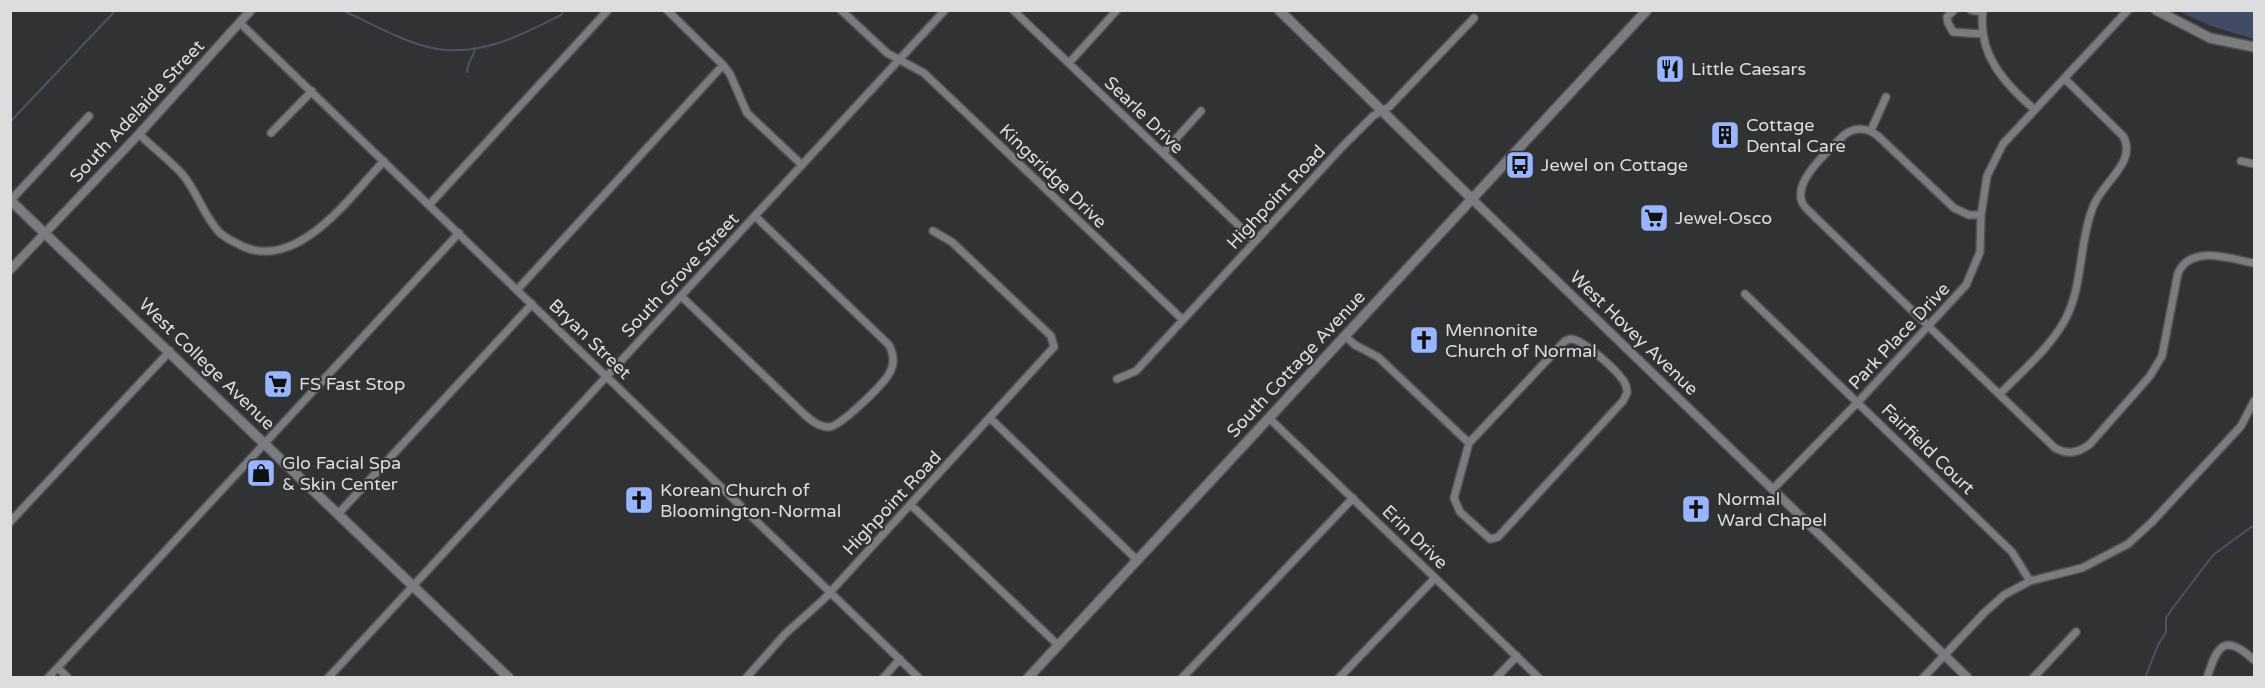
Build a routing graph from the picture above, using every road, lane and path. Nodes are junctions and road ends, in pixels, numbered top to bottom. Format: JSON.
{"nodes":[{"id":1,"x":252,"y":10,"type":"edge"},
{"id":2,"x":608,"y":10,"type":"edge"},
{"id":3,"x":667,"y":10,"type":"edge"},
{"id":4,"x":841,"y":10,"type":"edge"},
{"id":5,"x":945,"y":10,"type":"edge"},
{"id":6,"x":1013,"y":10,"type":"edge"},
{"id":7,"x":1117,"y":10,"type":"edge"},
{"id":8,"x":1278,"y":10,"type":"edge"},
{"id":9,"x":1647,"y":10,"type":"edge"},
{"id":10,"x":1954,"y":10,"type":"edge"},
{"id":11,"x":1971,"y":10,"type":"edge"},
{"id":12,"x":2128,"y":10,"type":"edge"},
{"id":13,"x":2156,"y":10,"type":"edge"},
{"id":14,"x":1983,"y":11,"type":"edge"},
{"id":15,"x":1474,"y":18,"type":"dead end"},
{"id":16,"x":240,"y":23,"type":"junction"},
{"id":17,"x":1983,"y":33,"type":"junction"},
{"id":18,"x":2254,"y":47,"type":"edge"},
{"id":19,"x":900,"y":59,"type":"junction"},
{"id":20,"x":1069,"y":63,"type":"junction"},
{"id":21,"x":723,"y":65,"type":"junction"},
{"id":22,"x":2064,"y":79,"type":"junction"},
{"id":23,"x":312,"y":91,"type":"junction"},
{"id":24,"x":1886,"y":97,"type":"dead end"},
{"id":25,"x":2035,"y":110,"type":"junction"},
{"id":26,"x":1201,"y":111,"type":"dead end"},
{"id":27,"x":1382,"y":111,"type":"junction"},
{"id":28,"x":89,"y":116,"type":"dead end"},
{"id":29,"x":1871,"y":130,"type":"junction"},
{"id":30,"x":271,"y":133,"type":"dead end"},
{"id":31,"x":139,"y":134,"type":"junction"},
{"id":32,"x":1163,"y":153,"type":"junction"},
{"id":33,"x":384,"y":161,"type":"junction"},
{"id":34,"x":2241,"y":161,"type":"dead end"},
{"id":35,"x":2254,"y":164,"type":"edge"},
{"id":36,"x":802,"y":165,"type":"junction"},
{"id":37,"x":1472,"y":199,"type":"junction"},
{"id":38,"x":11,"y":200,"type":"edge"},
{"id":39,"x":429,"y":205,"type":"junction"},
{"id":40,"x":1981,"y":215,"type":"junction"},
{"id":41,"x":755,"y":216,"type":"junction"},
{"id":42,"x":933,"y":231,"type":"dead end"},
{"id":43,"x":46,"y":233,"type":"junction"},
{"id":44,"x":459,"y":233,"type":"junction"},
{"id":45,"x":1255,"y":241,"type":"junction"},
{"id":46,"x":2254,"y":263,"type":"edge"},
{"id":47,"x":10,"y":270,"type":"edge"},
{"id":48,"x":517,"y":290,"type":"junction"},
{"id":49,"x":1746,"y":294,"type":"dead end"},
{"id":50,"x":681,"y":296,"type":"junction"},
{"id":51,"x":532,"y":304,"type":"junction"},
{"id":52,"x":1183,"y":320,"type":"junction"},
{"id":53,"x":1929,"y":327,"type":"junction"},
{"id":54,"x":1345,"y":336,"type":"junction"},
{"id":55,"x":170,"y":351,"type":"junction"},
{"id":56,"x":607,"y":376,"type":"junction"},
{"id":57,"x":1117,"y":379,"type":"dead end"},
{"id":58,"x":2000,"y":394,"type":"junction"},
{"id":59,"x":2254,"y":401,"type":"edge"},
{"id":60,"x":1858,"y":402,"type":"junction"},
{"id":61,"x":990,"y":418,"type":"junction"},
{"id":62,"x":1269,"y":418,"type":"junction"},
{"id":63,"x":266,"y":443,"type":"junction"},
{"id":64,"x":1469,"y":443,"type":"junction"},
{"id":65,"x":1773,"y":489,"type":"junction"},
{"id":66,"x":1353,"y":498,"type":"junction"},
{"id":67,"x":911,"y":505,"type":"junction"},
{"id":68,"x":339,"y":513,"type":"junction"},
{"id":69,"x":10,"y":522,"type":"edge"},
{"id":70,"x":1137,"y":560,"type":"junction"},
{"id":71,"x":1436,"y":578,"type":"junction"},
{"id":72,"x":2030,"y":581,"type":"junction"},
{"id":73,"x":414,"y":586,"type":"junction"},
{"id":74,"x":830,"y":592,"type":"junction"},
{"id":75,"x":2076,"y":633,"type":"dead end"},
{"id":76,"x":1058,"y":645,"type":"junction"},
{"id":77,"x":1944,"y":655,"type":"junction"},
{"id":78,"x":1517,"y":656,"type":"junction"},
{"id":79,"x":900,"y":659,"type":"junction"},
{"id":80,"x":2254,"y":660,"type":"edge"},
{"id":81,"x":57,"y":668,"type":"junction"},
{"id":82,"x":48,"y":678,"type":"edge"},
{"id":83,"x":68,"y":678,"type":"edge"},
{"id":84,"x":328,"y":678,"type":"edge"},
{"id":85,"x":509,"y":678,"type":"edge"},
{"id":86,"x":746,"y":678,"type":"edge"},
{"id":87,"x":883,"y":678,"type":"edge"},
{"id":88,"x":919,"y":678,"type":"edge"},
{"id":89,"x":1028,"y":678,"type":"edge"},
{"id":90,"x":1182,"y":678,"type":"edge"},
{"id":91,"x":1340,"y":678,"type":"edge"},
{"id":92,"x":1496,"y":678,"type":"edge"},
{"id":93,"x":1539,"y":678,"type":"edge"},
{"id":94,"x":1923,"y":678,"type":"edge"},
{"id":95,"x":1968,"y":678,"type":"edge"},
{"id":96,"x":2033,"y":678,"type":"edge"},
{"id":97,"x":2207,"y":678,"type":"edge"}],
"edges":[{"from":1,"to":16,"type":"street","name":"South Adelaide Street"},
{"from":2,"to":39,"type":"street"},
{"from":3,"to":21,"type":"street"},
{"from":4,"to":19,"type":"street","name":"Kingsridge Drive"},
{"from":5,"to":19,"type":"street","name":"South Grove Street"},
{"from":6,"to":20,"type":"street","name":"Searle Drive"},
{"from":7,"to":20,"type":"street"},
{"from":8,"to":27,"type":"main road","name":"West Hovey Avenue"},
{"from":9,"to":37,"type":"main road","name":"South Cottage Avenue"},
{"from":10,"to":17,"type":"street"},
{"from":11,"to":14,"type":"street"},
{"from":12,"to":22,"type":"street","name":"Park Place Drive"},
{"from":13,"to":18,"type":"main road"},
{"from":14,"to":17,"type":"street"},
{"from":15,"to":27,"type":"street","name":"Highpoint Road"},
{"from":16,"to":23,"type":"street","name":"Bryan Street"},
{"from":16,"to":31,"type":"street","name":"South Adelaide Street"},
{"from":17,"to":25,"type":"street"},
{"from":19,"to":36,"type":"street","name":"South Grove Street"},
{"from":19,"to":52,"type":"street","name":"Kingsridge Drive"},
{"from":20,"to":32,"type":"street","name":"Searle Drive"},
{"from":21,"to":36,"type":"street"},
{"from":21,"to":48,"type":"street"},
{"from":22,"to":25,"type":"street","name":"Park Place Drive"},
{"from":22,"to":58,"type":"street"},
{"from":23,"to":30,"type":"street"},
{"from":23,"to":33,"type":"street","name":"Bryan Street"},
{"from":24,"to":29,"type":"street"},
{"from":25,"to":40,"type":"street","name":"Park Place Drive"},
{"from":26,"to":32,"type":"street"},
{"from":27,"to":37,"type":"main road","name":"West Hovey Avenue"},
{"from":27,"to":45,"type":"street","name":"Highpoint Road"},
{"from":28,"to":38,"type":"street"},
{"from":29,"to":40,"type":"street"},
{"from":29,"to":53,"type":"street"},
{"from":31,"to":33,"type":"street"},
{"from":31,"to":43,"type":"street","name":"South Adelaide Street"},
{"from":32,"to":45,"type":"street","name":"Searle Drive"},
{"from":33,"to":39,"type":"street","name":"Bryan Street"},
{"from":34,"to":35,"type":"street"},
{"from":36,"to":41,"type":"street","name":"South Grove Street"},
{"from":37,"to":54,"type":"main road","name":"South Cottage Avenue"},
{"from":37,"to":65,"type":"street","name":"West Hovey Avenue"},
{"from":38,"to":43,"type":"main road","name":"West College Avenue"},
{"from":39,"to":44,"type":"street","name":"Bryan Street"},
{"from":40,"to":53,"type":"street","name":"Park Place Drive"},
{"from":41,"to":50,"type":"street","name":"South Grove Street"},
{"from":41,"to":50,"type":"street"},
{"from":42,"to":61,"type":"street","name":"Highpoint Road"},
{"from":43,"to":47,"type":"street","name":"South Adelaide Street"},
{"from":43,"to":55,"type":"main road","name":"West College Avenue"},
{"from":44,"to":48,"type":"street","name":"Bryan Street"},
{"from":44,"to":63,"type":"street"},
{"from":45,"to":52,"type":"street","name":"Highpoint Road"},
{"from":46,"to":58,"type":"street"},
{"from":48,"to":51,"type":"street","name":"Bryan Street"},
{"from":49,"to":60,"type":"street","name":"Fairfield Court"},
{"from":50,"to":56,"type":"street","name":"South Grove Street"},
{"from":51,"to":56,"type":"street","name":"Bryan Street"},
{"from":51,"to":68,"type":"street"},
{"from":52,"to":57,"type":"street","name":"Highpoint Road"},
{"from":53,"to":58,"type":"street"},
{"from":53,"to":60,"type":"street","name":"Park Place Drive"},
{"from":54,"to":62,"type":"main road","name":"South Cottage Avenue"},
{"from":54,"to":64,"type":"street"},
{"from":55,"to":63,"type":"main road","name":"West College Avenue"},
{"from":55,"to":69,"type":"street"},
{"from":56,"to":73,"type":"street","name":"South Grove Street"},
{"from":56,"to":74,"type":"street","name":"Bryan Street"},
{"from":59,"to":72,"type":"street"},
{"from":60,"to":65,"type":"street","name":"Park Place Drive"},
{"from":60,"to":72,"type":"street","name":"Fairfield Court"},
{"from":61,"to":67,"type":"street","name":"Highpoint Road"},
{"from":61,"to":70,"type":"street"},
{"from":62,"to":66,"type":"street","name":"Erin Drive"},
{"from":62,"to":70,"type":"main road","name":"South Cottage Avenue"},
{"from":63,"to":68,"type":"main road","name":"West College Avenue"},
{"from":63,"to":81,"type":"street"},
{"from":64,"to":64,"type":"street"},
{"from":65,"to":77,"type":"street","name":"West Hovey Avenue"},
{"from":66,"to":71,"type":"street","name":"Erin Drive"},
{"from":66,"to":90,"type":"street"},
{"from":67,"to":74,"type":"street","name":"Highpoint Road"},
{"from":67,"to":76,"type":"street"},
{"from":68,"to":73,"type":"main road","name":"West College Avenue"},
{"from":70,"to":76,"type":"main road","name":"South Cottage Avenue"},
{"from":71,"to":78,"type":"street","name":"Erin Drive"},
{"from":71,"to":91,"type":"street"},
{"from":72,"to":77,"type":"street"},
{"from":73,"to":84,"type":"street","name":"South Grove Street"},
{"from":73,"to":85,"type":"main road","name":"West College Avenue"},
{"from":74,"to":79,"type":"street","name":"Bryan Street"},
{"from":74,"to":86,"type":"street","name":"Highpoint Road"},
{"from":75,"to":96,"type":"street"},
{"from":76,"to":89,"type":"main road","name":"South Cottage Avenue"},
{"from":77,"to":94,"type":"street"},
{"from":77,"to":95,"type":"street","name":"West Hovey Avenue"},
{"from":78,"to":92,"type":"street"},
{"from":78,"to":93,"type":"street","name":"Erin Drive"},
{"from":79,"to":87,"type":"street"},
{"from":79,"to":88,"type":"street","name":"Bryan Street"},
{"from":80,"to":97,"type":"street"},
{"from":81,"to":82,"type":"street"},
{"from":81,"to":83,"type":"street"}]}
